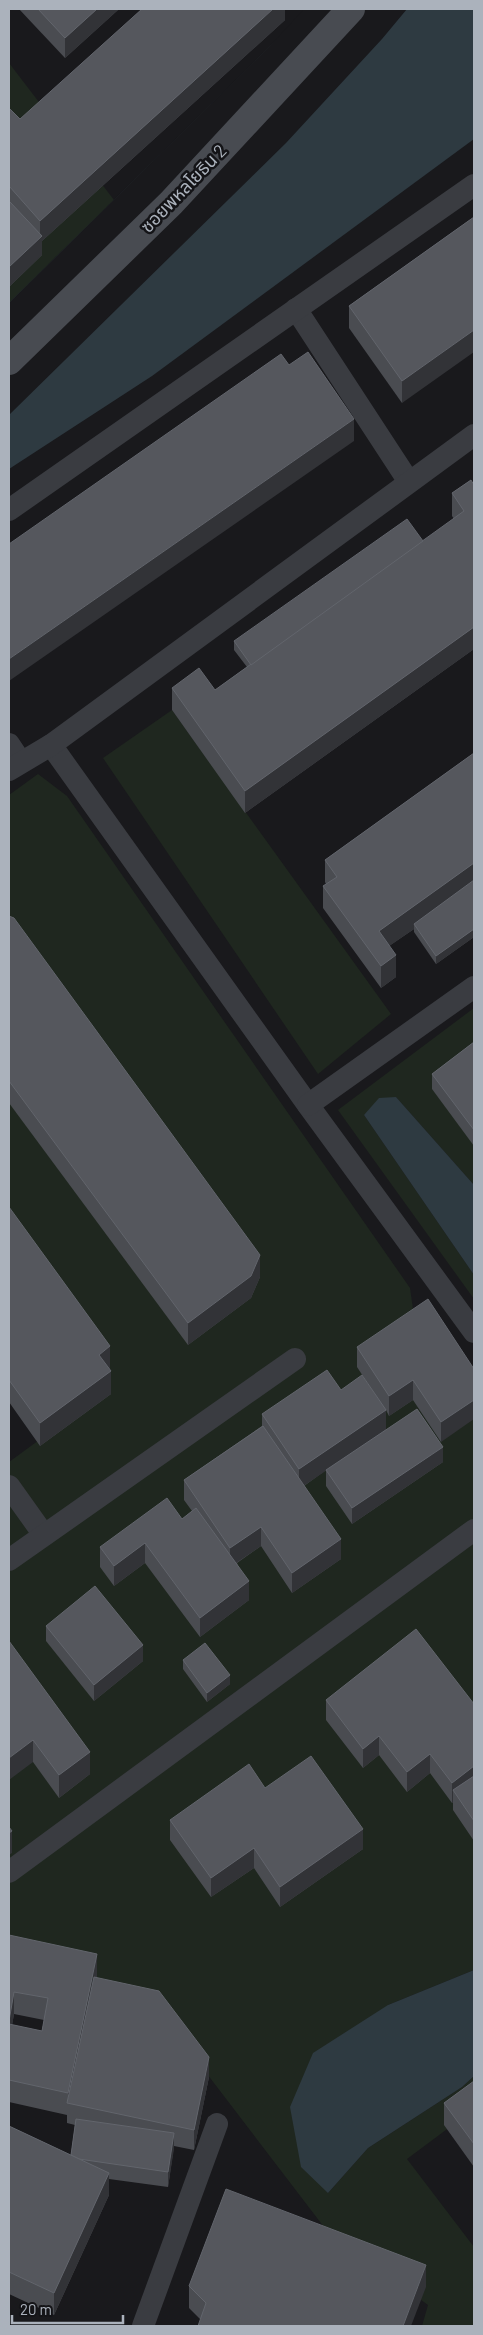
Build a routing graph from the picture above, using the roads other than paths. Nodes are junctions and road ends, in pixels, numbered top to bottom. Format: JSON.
{"nodes":[{"id":1,"x":351,"y":9,"type":"edge"},
{"id":2,"x":474,"y":184,"type":"edge"},
{"id":3,"x":296,"y":308,"type":"junction"},
{"id":4,"x":9,"y":361,"type":"edge"},
{"id":5,"x":474,"y":435,"type":"edge"},
{"id":6,"x":408,"y":482,"type":"junction"},
{"id":7,"x":9,"y":510,"type":"edge"},
{"id":8,"x":51,"y":745,"type":"junction"},
{"id":9,"x":13,"y":759,"type":"edge"},
{"id":10,"x":474,"y":987,"type":"edge"},
{"id":11,"x":308,"y":1105,"type":"junction"},
{"id":12,"x":474,"y":1332,"type":"edge"},
{"id":13,"x":295,"y":1358,"type":"dead end"},
{"id":14,"x":9,"y":1486,"type":"edge"},
{"id":15,"x":474,"y":1530,"type":"edge"},
{"id":16,"x":44,"y":1535,"type":"junction"},
{"id":17,"x":9,"y":1560,"type":"edge"},
{"id":18,"x":9,"y":1872,"type":"edge"},
{"id":19,"x":217,"y":2124,"type":"dead end"},
{"id":20,"x":143,"y":2326,"type":"edge"}],
"edges":[{"from":1,"to":4,"type":"street","name":"ซอยพหลโยธิน 2"},
{"from":2,"to":3,"type":"lane"},
{"from":3,"to":6,"type":"lane"},
{"from":3,"to":7,"type":"lane"},
{"from":5,"to":6,"type":"lane"},
{"from":6,"to":8,"type":"lane"},
{"from":8,"to":9,"type":"lane"},
{"from":8,"to":11,"type":"lane"},
{"from":10,"to":11,"type":"lane"},
{"from":11,"to":12,"type":"lane"},
{"from":13,"to":16,"type":"lane"},
{"from":14,"to":16,"type":"lane"},
{"from":15,"to":18,"type":"lane"},
{"from":16,"to":17,"type":"lane"},
{"from":19,"to":20,"type":"lane"}]}
